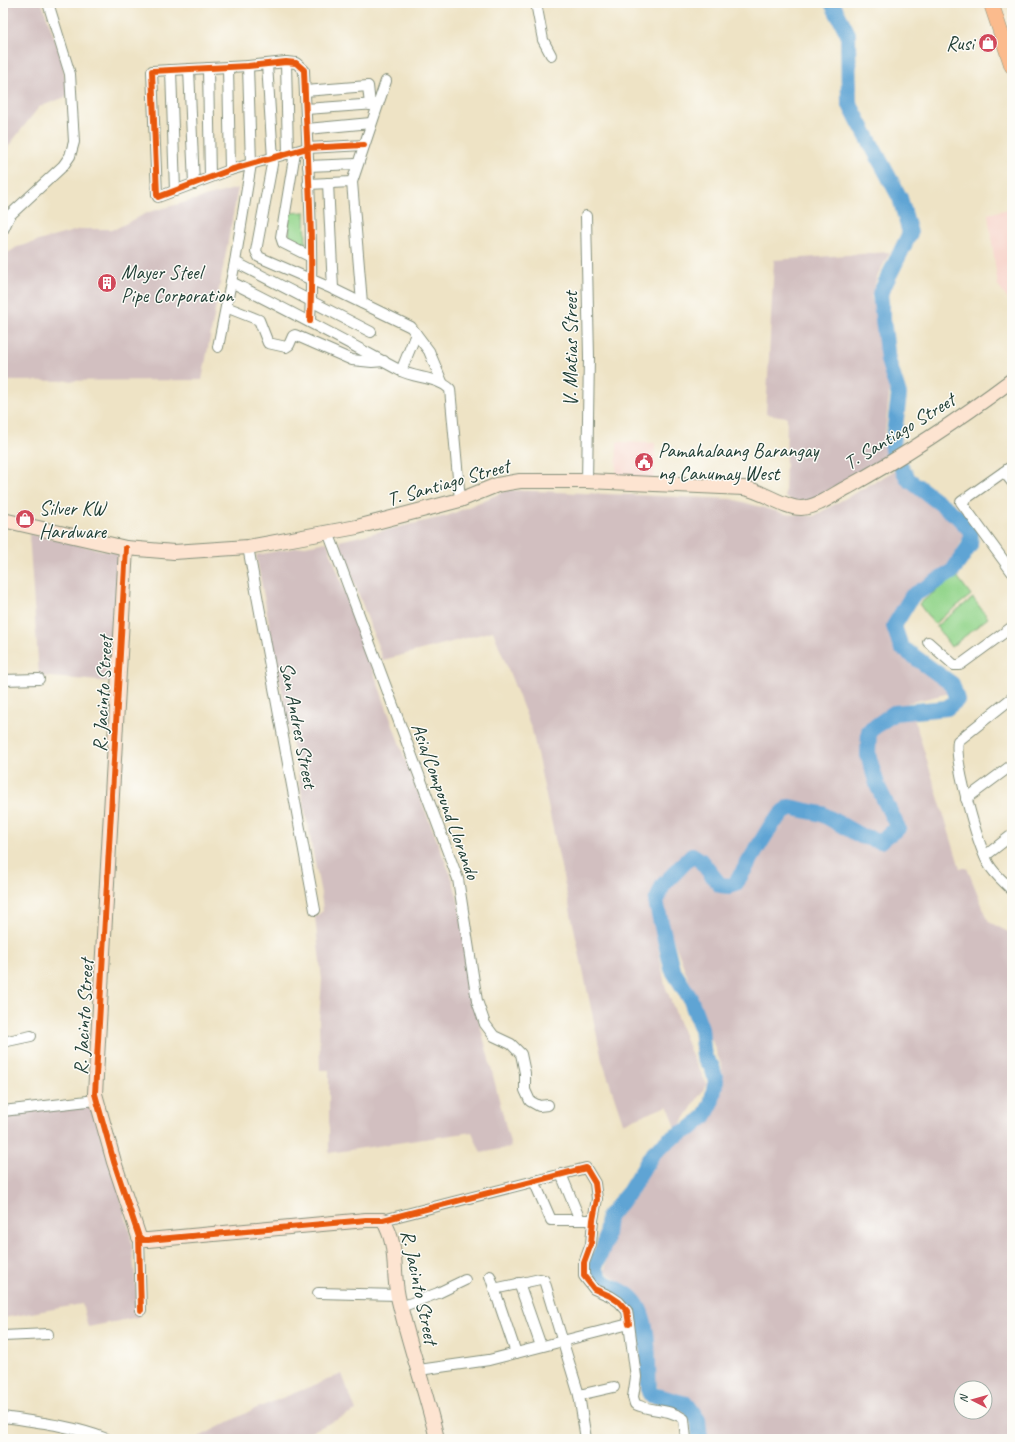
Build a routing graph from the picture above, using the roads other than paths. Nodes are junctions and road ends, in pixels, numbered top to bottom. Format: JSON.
{"nodes":[{"id":1,"x":48,"y":3,"type":"edge"},
{"id":2,"x":536,"y":3,"type":"edge"},
{"id":3,"x":991,"y":3,"type":"edge"},
{"id":4,"x":551,"y":55,"type":"dead end"},
{"id":5,"x":1011,"y":59,"type":"edge"},
{"id":6,"x":286,"y":62,"type":"junction"},
{"id":7,"x":267,"y":64,"type":"junction"},
{"id":8,"x":248,"y":66,"type":"junction"},
{"id":9,"x":228,"y":67,"type":"junction"},
{"id":10,"x":208,"y":68,"type":"junction"},
{"id":11,"x":189,"y":69,"type":"junction"},
{"id":12,"x":171,"y":70,"type":"junction"},
{"id":13,"x":386,"y":81,"type":"dead end"},
{"id":14,"x":305,"y":91,"type":"junction"},
{"id":15,"x":374,"y":104,"type":"junction"},
{"id":16,"x":306,"y":109,"type":"junction"},
{"id":17,"x":371,"y":123,"type":"junction"},
{"id":18,"x":307,"y":129,"type":"junction"},
{"id":19,"x":364,"y":145,"type":"junction"},
{"id":20,"x":307,"y":148,"type":"junction"},
{"id":21,"x":292,"y":153,"type":"junction"},
{"id":22,"x":273,"y":159,"type":"junction"},
{"id":23,"x":251,"y":164,"type":"junction"},
{"id":24,"x":357,"y":164,"type":"junction"},
{"id":25,"x":308,"y":166,"type":"junction"},
{"id":26,"x":230,"y":170,"type":"junction"},
{"id":27,"x":210,"y":177,"type":"junction"},
{"id":28,"x":352,"y":182,"type":"junction"},
{"id":29,"x":328,"y":183,"type":"junction"},
{"id":30,"x":194,"y":184,"type":"junction"},
{"id":31,"x":308,"y":184,"type":"junction"},
{"id":32,"x":175,"y":190,"type":"junction"},
{"id":33,"x":586,"y":216,"type":"dead end"},
{"id":34,"x":3,"y":230,"type":"edge"},
{"id":35,"x":311,"y":258,"type":"junction"},
{"id":36,"x":235,"y":262,"type":"junction"},
{"id":37,"x":311,"y":280,"type":"junction"},
{"id":38,"x":231,"y":282,"type":"junction"},
{"id":39,"x":333,"y":289,"type":"junction"},
{"id":40,"x":311,"y":301,"type":"junction"},
{"id":41,"x":362,"y":303,"type":"junction"},
{"id":42,"x":226,"y":307,"type":"junction"},
{"id":43,"x":310,"y":321,"type":"junction"},
{"id":44,"x":371,"y":332,"type":"dead end"},
{"id":45,"x":416,"y":334,"type":"junction"},
{"id":46,"x":218,"y":347,"type":"dead end"},
{"id":47,"x":384,"y":361,"type":"junction"},
{"id":48,"x":401,"y":371,"type":"junction"},
{"id":49,"x":442,"y":382,"type":"junction"},
{"id":50,"x":1010,"y":385,"type":"edge"},
{"id":51,"x":1008,"y":469,"type":"edge"},
{"id":52,"x":587,"y":481,"type":"junction"},
{"id":53,"x":1012,"y":482,"type":"edge"},
{"id":54,"x":460,"y":500,"type":"junction"},
{"id":55,"x":3,"y":520,"type":"edge"},
{"id":56,"x":328,"y":532,"type":"junction"},
{"id":57,"x":248,"y":546,"type":"junction"},
{"id":58,"x":126,"y":548,"type":"junction"},
{"id":59,"x":1012,"y":572,"type":"edge"},
{"id":60,"x":1012,"y":627,"type":"edge"},
{"id":61,"x":928,"y":642,"type":"dead end"},
{"id":62,"x":39,"y":679,"type":"dead end"},
{"id":63,"x":3,"y":680,"type":"edge"},
{"id":64,"x":1012,"y":698,"type":"edge"},
{"id":65,"x":1012,"y":765,"type":"edge"},
{"id":66,"x":966,"y":798,"type":"junction"},
{"id":67,"x":1012,"y":835,"type":"edge"},
{"id":68,"x":985,"y":856,"type":"junction"},
{"id":69,"x":1012,"y":890,"type":"edge"},
{"id":70,"x":315,"y":910,"type":"dead end"},
{"id":71,"x":30,"y":1036,"type":"dead end"},
{"id":72,"x":3,"y":1042,"type":"edge"},
{"id":73,"x":96,"y":1100,"type":"junction"},
{"id":74,"x":548,"y":1106,"type":"dead end"},
{"id":75,"x":3,"y":1111,"type":"edge"},
{"id":76,"x":561,"y":1174,"type":"junction"},
{"id":77,"x":534,"y":1181,"type":"junction"},
{"id":78,"x":383,"y":1220,"type":"junction"},
{"id":79,"x":580,"y":1220,"type":"junction"},
{"id":80,"x":593,"y":1220,"type":"junction"},
{"id":81,"x":139,"y":1237,"type":"junction"},
{"id":82,"x":490,"y":1276,"type":"dead end"},
{"id":83,"x":465,"y":1280,"type":"dead end"},
{"id":84,"x":519,"y":1283,"type":"junction"},
{"id":85,"x":494,"y":1289,"type":"junction"},
{"id":86,"x":318,"y":1293,"type":"dead end"},
{"id":87,"x":399,"y":1301,"type":"junction"},
{"id":88,"x":141,"y":1310,"type":"dead end"},
{"id":89,"x":629,"y":1324,"type":"junction"},
{"id":90,"x":48,"y":1334,"type":"dead end"},
{"id":91,"x":3,"y":1336,"type":"edge"},
{"id":92,"x":563,"y":1341,"type":"junction"},
{"id":93,"x":540,"y":1346,"type":"junction"},
{"id":94,"x":516,"y":1353,"type":"junction"},
{"id":95,"x":418,"y":1370,"type":"junction"},
{"id":96,"x":614,"y":1387,"type":"dead end"},
{"id":97,"x":579,"y":1395,"type":"junction"},
{"id":98,"x":3,"y":1417,"type":"edge"},
{"id":99,"x":107,"y":1439,"type":"edge"},
{"id":100,"x":436,"y":1439,"type":"edge"},
{"id":101,"x":586,"y":1439,"type":"edge"},
{"id":102,"x":686,"y":1439,"type":"edge"}],
"edges":[{"from":1,"to":34,"type":"street"},
{"from":2,"to":4,"type":"street"},
{"from":3,"to":5,"type":"main road"},
{"from":6,"to":7,"type":"street"},
{"from":6,"to":14,"type":"street"},
{"from":6,"to":21,"type":"street"},
{"from":7,"to":8,"type":"street"},
{"from":7,"to":22,"type":"street"},
{"from":8,"to":9,"type":"street"},
{"from":8,"to":23,"type":"street"},
{"from":9,"to":10,"type":"street"},
{"from":9,"to":26,"type":"street"},
{"from":10,"to":11,"type":"street"},
{"from":10,"to":27,"type":"street"},
{"from":11,"to":12,"type":"street"},
{"from":11,"to":30,"type":"street"},
{"from":12,"to":32,"type":"street"},
{"from":12,"to":32,"type":"street"},
{"from":13,"to":15,"type":"street"},
{"from":14,"to":15,"type":"street"},
{"from":14,"to":16,"type":"street"},
{"from":15,"to":16,"type":"street"},
{"from":15,"to":17,"type":"street"},
{"from":16,"to":18,"type":"street"},
{"from":17,"to":18,"type":"street"},
{"from":17,"to":19,"type":"street"},
{"from":18,"to":20,"type":"street"},
{"from":19,"to":20,"type":"street"},
{"from":19,"to":24,"type":"street"},
{"from":20,"to":21,"type":"street"},
{"from":20,"to":25,"type":"street"},
{"from":21,"to":22,"type":"street"},
{"from":21,"to":35,"type":"street"},
{"from":22,"to":23,"type":"street"},
{"from":22,"to":37,"type":"street"},
{"from":23,"to":26,"type":"street"},
{"from":23,"to":36,"type":"street"},
{"from":24,"to":25,"type":"street"},
{"from":24,"to":28,"type":"street"},
{"from":25,"to":31,"type":"street"},
{"from":26,"to":27,"type":"street"},
{"from":27,"to":30,"type":"street"},
{"from":28,"to":29,"type":"street"},
{"from":28,"to":41,"type":"street"},
{"from":29,"to":31,"type":"street"},
{"from":29,"to":39,"type":"street"},
{"from":30,"to":32,"type":"street"},
{"from":31,"to":35,"type":"street"},
{"from":33,"to":52,"type":"street","name":"V. Matias Street"},
{"from":35,"to":37,"type":"street"},
{"from":36,"to":38,"type":"street"},
{"from":36,"to":40,"type":"street"},
{"from":37,"to":39,"type":"street"},
{"from":37,"to":40,"type":"street"},
{"from":38,"to":42,"type":"street"},
{"from":38,"to":43,"type":"street"},
{"from":39,"to":41,"type":"street"},
{"from":40,"to":43,"type":"street"},
{"from":40,"to":44,"type":"street"},
{"from":41,"to":45,"type":"street"},
{"from":42,"to":46,"type":"street"},
{"from":42,"to":47,"type":"street"},
{"from":43,"to":47,"type":"street"},
{"from":45,"to":48,"type":"street"},
{"from":45,"to":49,"type":"street"},
{"from":47,"to":48,"type":"street"},
{"from":48,"to":49,"type":"street"},
{"from":49,"to":54,"type":"street"},
{"from":50,"to":52,"type":"street","name":"T. Santiago Street"},
{"from":51,"to":53,"type":"street"},
{"from":51,"to":59,"type":"street"},
{"from":52,"to":54,"type":"street","name":"T. Santiago Street"},
{"from":54,"to":56,"type":"street","name":"T. Santiago Street"},
{"from":55,"to":58,"type":"street","name":"T. Santiago Street"},
{"from":56,"to":57,"type":"street","name":"T. Santiago Street"},
{"from":56,"to":74,"type":"street","name":"Asia/Compound Llorando"},
{"from":57,"to":58,"type":"street","name":"T. Santiago Street"},
{"from":57,"to":70,"type":"street","name":"San Andres Street"},
{"from":58,"to":73,"type":"street","name":"R. Jacinto Street"},
{"from":60,"to":61,"type":"street"},
{"from":62,"to":63,"type":"street"},
{"from":64,"to":66,"type":"street"},
{"from":65,"to":66,"type":"street"},
{"from":66,"to":68,"type":"street"},
{"from":67,"to":68,"type":"street"},
{"from":68,"to":69,"type":"street"},
{"from":71,"to":72,"type":"street"},
{"from":73,"to":75,"type":"street"},
{"from":73,"to":81,"type":"street","name":"R. Jacinto Street"},
{"from":76,"to":77,"type":"street"},
{"from":76,"to":79,"type":"street"},
{"from":76,"to":80,"type":"street"},
{"from":77,"to":78,"type":"street"},
{"from":77,"to":79,"type":"street"},
{"from":78,"to":81,"type":"street","name":"R. Jacinto Street"},
{"from":78,"to":87,"type":"street","name":"R. Jacinto Street"},
{"from":79,"to":80,"type":"street"},
{"from":80,"to":89,"type":"street"},
{"from":81,"to":88,"type":"street"},
{"from":82,"to":85,"type":"street"},
{"from":83,"to":87,"type":"street"},
{"from":84,"to":85,"type":"street"},
{"from":84,"to":92,"type":"street"},
{"from":84,"to":93,"type":"street"},
{"from":85,"to":94,"type":"street"},
{"from":86,"to":87,"type":"street"},
{"from":87,"to":95,"type":"street","name":"R. Jacinto Street"},
{"from":89,"to":92,"type":"street"},
{"from":89,"to":102,"type":"street"},
{"from":90,"to":91,"type":"street"},
{"from":92,"to":93,"type":"street"},
{"from":92,"to":97,"type":"street"},
{"from":93,"to":94,"type":"street"},
{"from":94,"to":95,"type":"street"},
{"from":95,"to":100,"type":"street","name":"R. Jacinto Street"},
{"from":96,"to":97,"type":"street"},
{"from":97,"to":101,"type":"street"},
{"from":98,"to":99,"type":"street"}]}
